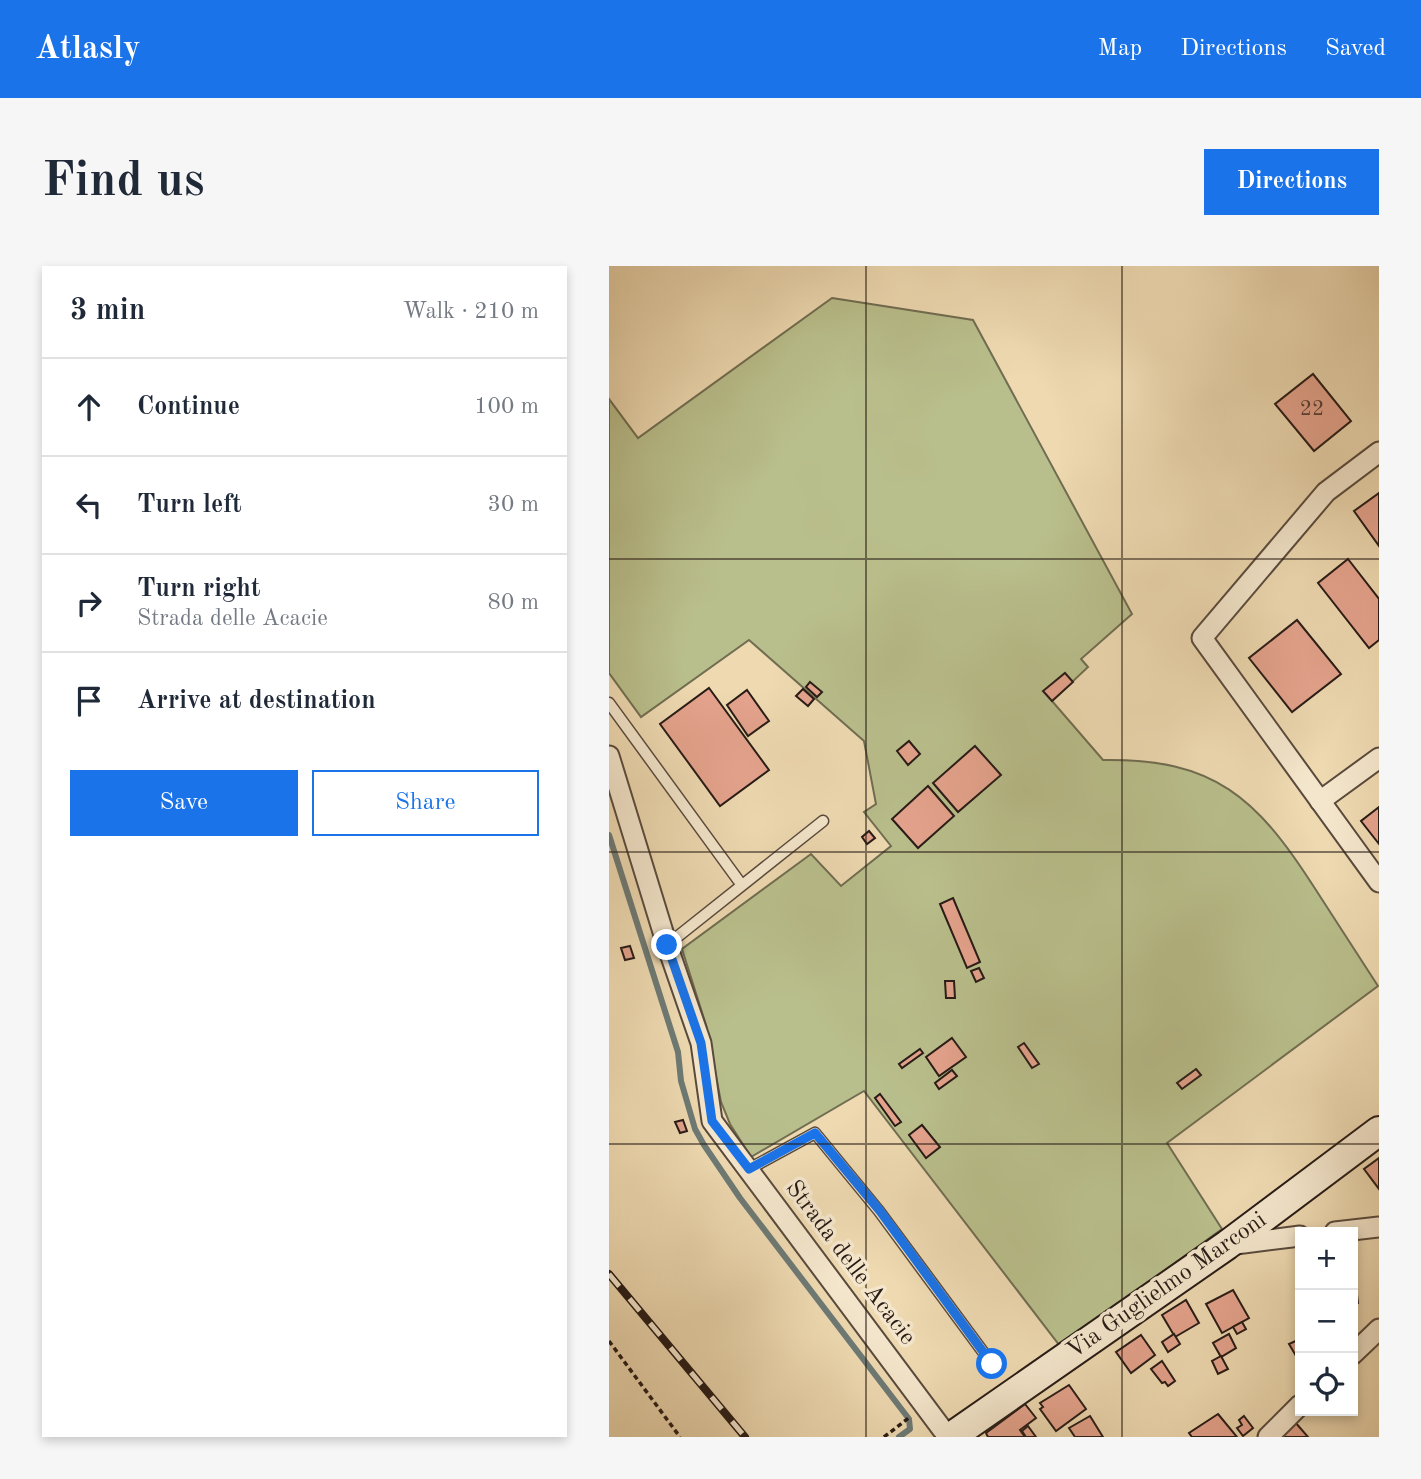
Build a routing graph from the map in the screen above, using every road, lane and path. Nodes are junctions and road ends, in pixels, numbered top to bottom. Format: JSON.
{"nodes":[{"id":1,"x":1377,"y":457,"type":"edge"},
{"id":2,"x":609,"y":703,"type":"edge"},
{"id":3,"x":609,"y":756,"type":"edge"},
{"id":4,"x":1379,"y":758,"type":"edge"},
{"id":5,"x":1320,"y":801,"type":"junction"},
{"id":6,"x":823,"y":821,"type":"dead end"},
{"id":7,"x":1379,"y":882,"type":"edge"},
{"id":8,"x":741,"y":884,"type":"junction"},
{"id":9,"x":667,"y":945,"type":"junction"},
{"id":10,"x":1379,"y":1131,"type":"edge"},
{"id":11,"x":749,"y":1169,"type":"junction"},
{"id":12,"x":1379,"y":1227,"type":"edge"},
{"id":13,"x":1358,"y":1229,"type":"edge"},
{"id":14,"x":1295,"y":1237,"type":"edge"},
{"id":15,"x":1227,"y":1245,"type":"junction"},
{"id":16,"x":1379,"y":1329,"type":"edge"},
{"id":17,"x":609,"y":1341,"type":"edge"},
{"id":18,"x":1354,"y":1353,"type":"edge"},
{"id":19,"x":992,"y":1364,"type":"dead end"},
{"id":20,"x":926,"y":1406,"type":"junction"},
{"id":21,"x":1295,"y":1410,"type":"edge"},
{"id":22,"x":680,"y":1437,"type":"edge"},
{"id":23,"x":884,"y":1437,"type":"edge"},
{"id":24,"x":950,"y":1437,"type":"edge"},
{"id":25,"x":1268,"y":1437,"type":"edge"}],
"edges":[{"from":1,"to":5,"type":"street"},
{"from":2,"to":8,"type":"lane"},
{"from":3,"to":9,"type":"street","name":"Strada delle Acacie"},
{"from":4,"to":5,"type":"street"},
{"from":5,"to":7,"type":"street"},
{"from":6,"to":8,"type":"lane"},
{"from":8,"to":9,"type":"lane"},
{"from":9,"to":11,"type":"street","name":"Strada delle Acacie"},
{"from":10,"to":15,"type":"street","name":"Via Guglielmo Marconi"},
{"from":11,"to":19,"type":"lane"},
{"from":11,"to":20,"type":"street","name":"Strada delle Acacie"},
{"from":12,"to":13,"type":"street"},
{"from":14,"to":15,"type":"street"},
{"from":15,"to":24,"type":"street","name":"Via Guglielmo Marconi"},
{"from":16,"to":18,"type":"street"},
{"from":17,"to":22,"type":"path"},
{"from":20,"to":23,"type":"path"},
{"from":20,"to":24,"type":"street","name":"Strada delle Acacie"},
{"from":21,"to":25,"type":"street"}]}
